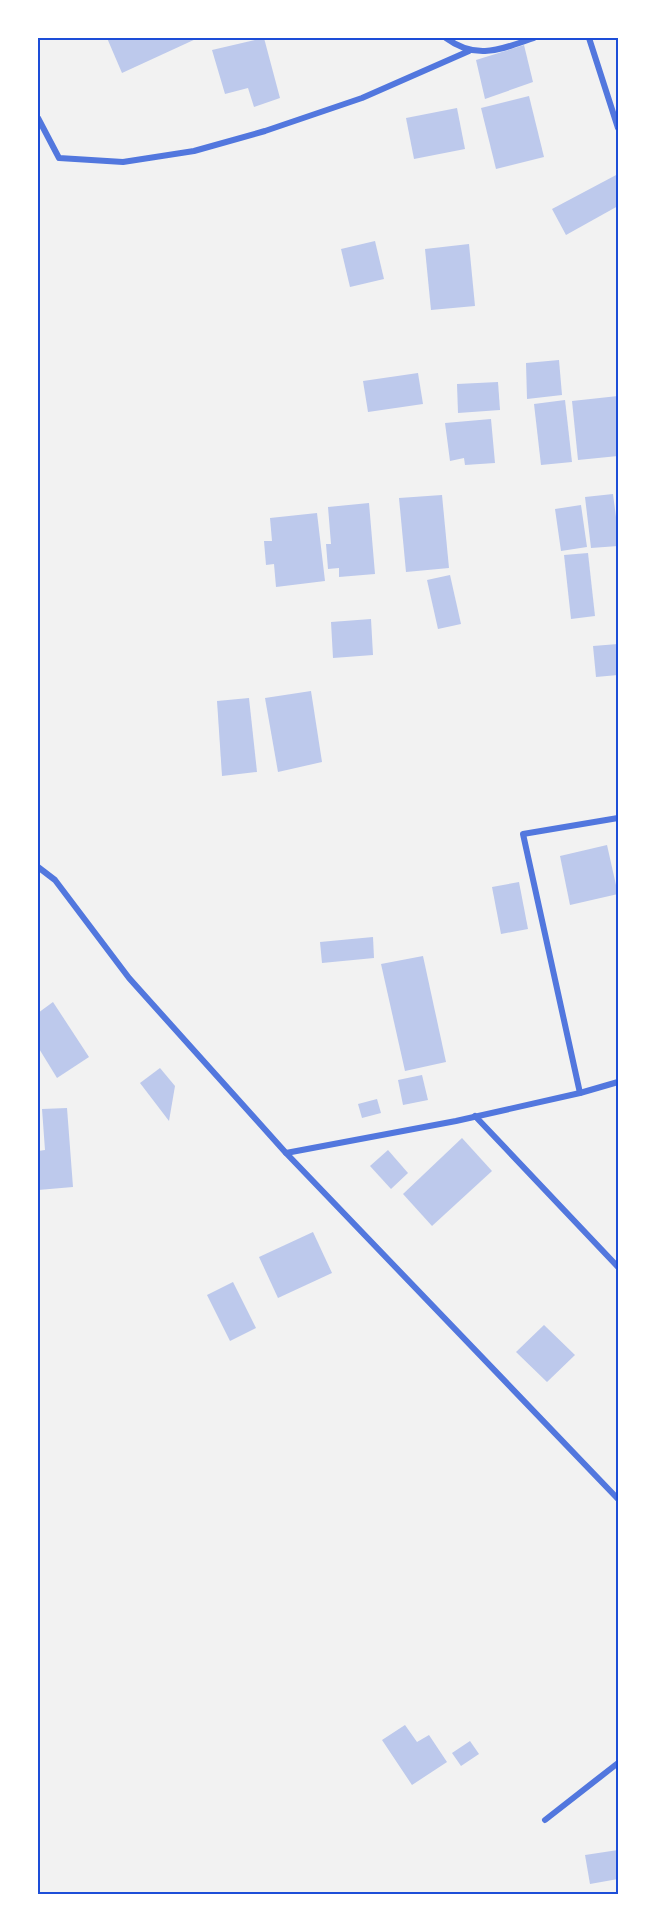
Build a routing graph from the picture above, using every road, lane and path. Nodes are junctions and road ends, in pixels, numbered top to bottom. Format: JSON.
{"nodes":[{"id":1,"x":446,"y":38,"type":"edge"},
{"id":2,"x":534,"y":38,"type":"edge"},
{"id":3,"x":589,"y":38,"type":"edge"},
{"id":4,"x":469,"y":51,"type":"junction"},
{"id":5,"x":38,"y":118,"type":"edge"},
{"id":6,"x":618,"y":128,"type":"edge"},
{"id":7,"x":618,"y":818,"type":"edge"},
{"id":8,"x":38,"y":867,"type":"edge"},
{"id":9,"x":618,"y":1082,"type":"edge"},
{"id":10,"x":580,"y":1093,"type":"junction"},
{"id":11,"x":475,"y":1116,"type":"junction"},
{"id":12,"x":286,"y":1153,"type":"junction"},
{"id":13,"x":618,"y":1267,"type":"edge"},
{"id":14,"x":618,"y":1499,"type":"edge"},
{"id":15,"x":618,"y":1763,"type":"edge"},
{"id":16,"x":545,"y":1820,"type":"dead end"}],
"edges":[{"from":1,"to":4,"type":"street"},
{"from":2,"to":4,"type":"street"},
{"from":3,"to":6,"type":"street"},
{"from":4,"to":5,"type":"street"},
{"from":7,"to":10,"type":"street"},
{"from":8,"to":12,"type":"street"},
{"from":9,"to":10,"type":"street"},
{"from":10,"to":11,"type":"street"},
{"from":11,"to":12,"type":"street"},
{"from":11,"to":13,"type":"street"},
{"from":12,"to":14,"type":"street"},
{"from":15,"to":16,"type":"street"}]}
